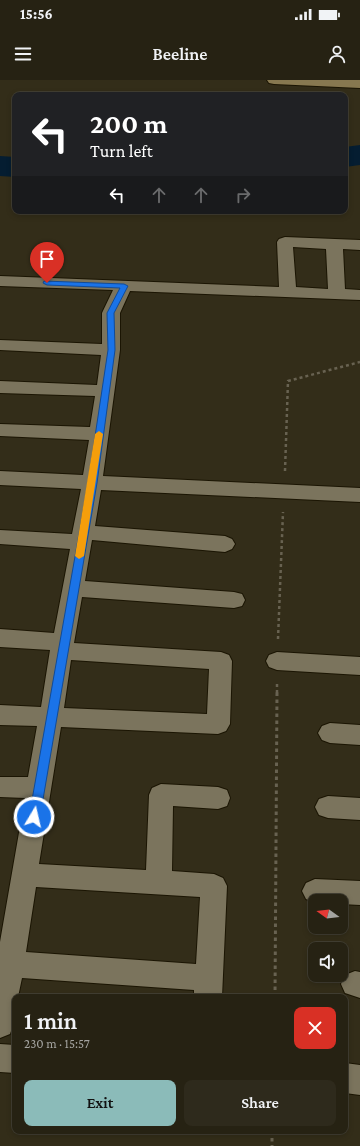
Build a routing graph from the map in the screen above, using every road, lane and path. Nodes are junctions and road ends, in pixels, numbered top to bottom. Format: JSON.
{"nodes":[{"id":1,"x":274,"y":80,"type":"edge"},
{"id":2,"x":360,"y":84,"type":"edge"},
{"id":3,"x":334,"y":243,"type":"junction"},
{"id":4,"x":360,"y":244,"type":"edge"},
{"id":5,"x":0,"y":281,"type":"edge"},
{"id":6,"x":124,"y":286,"type":"junction"},
{"id":7,"x":288,"y":292,"type":"junction"},
{"id":8,"x":337,"y":294,"type":"junction"},
{"id":9,"x":360,"y":295,"type":"edge"},
{"id":10,"x":0,"y":345,"type":"edge"},
{"id":11,"x":111,"y":350,"type":"junction"},
{"id":12,"x":0,"y":387,"type":"edge"},
{"id":13,"x":106,"y":391,"type":"junction"},
{"id":14,"x":0,"y":430,"type":"edge"},
{"id":15,"x":99,"y":434,"type":"junction"},
{"id":16,"x":0,"y":478,"type":"edge"},
{"id":17,"x":92,"y":483,"type":"junction"},
{"id":18,"x":360,"y":495,"type":"edge"},
{"id":19,"x":0,"y":537,"type":"edge"},
{"id":20,"x":82,"y":537,"type":"junction"},
{"id":21,"x":225,"y":544,"type":"dead end"},
{"id":22,"x":74,"y":588,"type":"junction"},
{"id":23,"x":234,"y":600,"type":"dead end"},
{"id":24,"x":0,"y":638,"type":"edge"},
{"id":25,"x":63,"y":646,"type":"junction"},
{"id":26,"x":277,"y":661,"type":"dead end"},
{"id":27,"x":360,"y":666,"type":"edge"},
{"id":28,"x":0,"y":715,"type":"edge"},
{"id":29,"x":51,"y":717,"type":"junction"},
{"id":30,"x":330,"y":733,"type":"dead end"},
{"id":31,"x":360,"y":735,"type":"edge"},
{"id":32,"x":0,"y":787,"type":"edge"},
{"id":33,"x":39,"y":788,"type":"junction"},
{"id":34,"x":218,"y":798,"type":"dead end"},
{"id":35,"x":328,"y":807,"type":"dead end"},
{"id":36,"x":360,"y":809,"type":"edge"},
{"id":37,"x":25,"y":875,"type":"junction"},
{"id":38,"x":159,"y":882,"type":"junction"},
{"id":39,"x":315,"y":891,"type":"dead end"},
{"id":40,"x":360,"y":893,"type":"edge"},
{"id":41,"x":5,"y":964,"type":"edge"},
{"id":42,"x":208,"y":987,"type":"edge"},
{"id":43,"x":0,"y":1024,"type":"edge"},
{"id":44,"x":0,"y":1058,"type":"edge"},
{"id":45,"x":12,"y":1060,"type":"edge"},
{"id":46,"x":348,"y":1078,"type":"edge"},
{"id":47,"x":360,"y":1080,"type":"edge"},
{"id":48,"x":272,"y":1134,"type":"edge"},
{"id":49,"x":272,"y":1146,"type":"edge"}],
"edges":[{"from":1,"to":2,"type":"street"},
{"from":3,"to":4,"type":"street"},
{"from":3,"to":7,"type":"street"},
{"from":3,"to":8,"type":"street"},
{"from":5,"to":6,"type":"street"},
{"from":6,"to":7,"type":"street"},
{"from":6,"to":11,"type":"street"},
{"from":7,"to":8,"type":"street"},
{"from":8,"to":9,"type":"street"},
{"from":10,"to":11,"type":"street"},
{"from":11,"to":13,"type":"street"},
{"from":12,"to":13,"type":"street"},
{"from":13,"to":15,"type":"street"},
{"from":14,"to":15,"type":"street"},
{"from":15,"to":17,"type":"street"},
{"from":16,"to":17,"type":"street"},
{"from":17,"to":18,"type":"street"},
{"from":17,"to":20,"type":"street"},
{"from":19,"to":20,"type":"street"},
{"from":20,"to":21,"type":"street"},
{"from":20,"to":22,"type":"street"},
{"from":22,"to":23,"type":"street"},
{"from":22,"to":25,"type":"street"},
{"from":24,"to":25,"type":"street"},
{"from":25,"to":29,"type":"street"},
{"from":25,"to":29,"type":"street"},
{"from":26,"to":27,"type":"street"},
{"from":28,"to":29,"type":"street"},
{"from":29,"to":33,"type":"street"},
{"from":30,"to":31,"type":"street"},
{"from":32,"to":33,"type":"street"},
{"from":33,"to":37,"type":"street"},
{"from":34,"to":38,"type":"street"},
{"from":35,"to":36,"type":"street"},
{"from":37,"to":38,"type":"street"},
{"from":37,"to":41,"type":"street"},
{"from":38,"to":42,"type":"street"},
{"from":39,"to":40,"type":"street"},
{"from":41,"to":42,"type":"street"},
{"from":41,"to":43,"type":"street"},
{"from":44,"to":45,"type":"street"},
{"from":46,"to":47,"type":"street"},
{"from":48,"to":49,"type":"path"}]}
